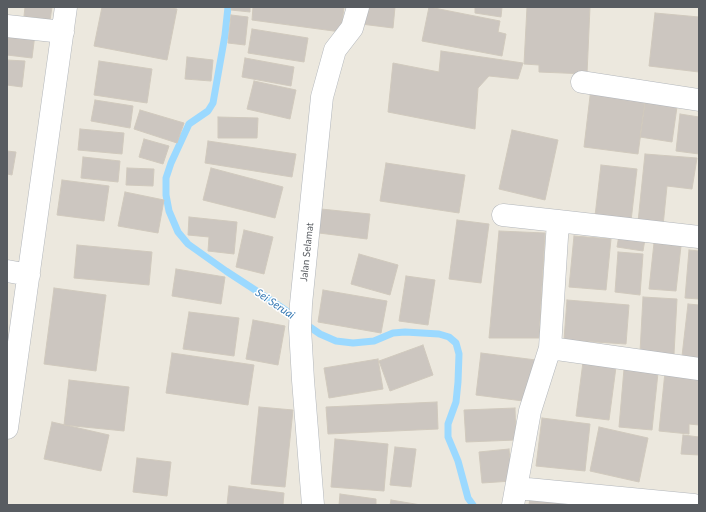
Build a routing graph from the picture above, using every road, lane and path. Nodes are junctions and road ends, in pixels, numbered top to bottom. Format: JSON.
{"nodes":[{"id":1,"x":66,"y":7,"type":"edge"},
{"id":2,"x":358,"y":7,"type":"edge"},
{"id":3,"x":7,"y":26,"type":"edge"},
{"id":4,"x":63,"y":32,"type":"junction"},
{"id":5,"x":582,"y":82,"type":"dead end"},
{"id":6,"x":699,"y":100,"type":"edge"},
{"id":7,"x":503,"y":215,"type":"dead end"},
{"id":8,"x":558,"y":221,"type":"junction"},
{"id":9,"x":699,"y":237,"type":"edge"},
{"id":10,"x":7,"y":271,"type":"edge"},
{"id":11,"x":28,"y":274,"type":"junction"},
{"id":12,"x":550,"y":348,"type":"junction"},
{"id":13,"x":699,"y":369,"type":"edge"},
{"id":14,"x":7,"y":428,"type":"edge"},
{"id":15,"x":515,"y":496,"type":"edge"},
{"id":16,"x":313,"y":505,"type":"edge"},
{"id":17,"x":694,"y":505,"type":"edge"}],
"edges":[{"from":1,"to":4,"type":"street"},
{"from":2,"to":16,"type":"street","name":"Jalan Selamat"},
{"from":3,"to":4,"type":"street"},
{"from":4,"to":11,"type":"street"},
{"from":5,"to":6,"type":"street"},
{"from":7,"to":8,"type":"street"},
{"from":8,"to":9,"type":"street"},
{"from":8,"to":12,"type":"street"},
{"from":10,"to":11,"type":"street"},
{"from":11,"to":14,"type":"street"},
{"from":12,"to":13,"type":"street"},
{"from":12,"to":15,"type":"street"},
{"from":15,"to":17,"type":"street"}]}
